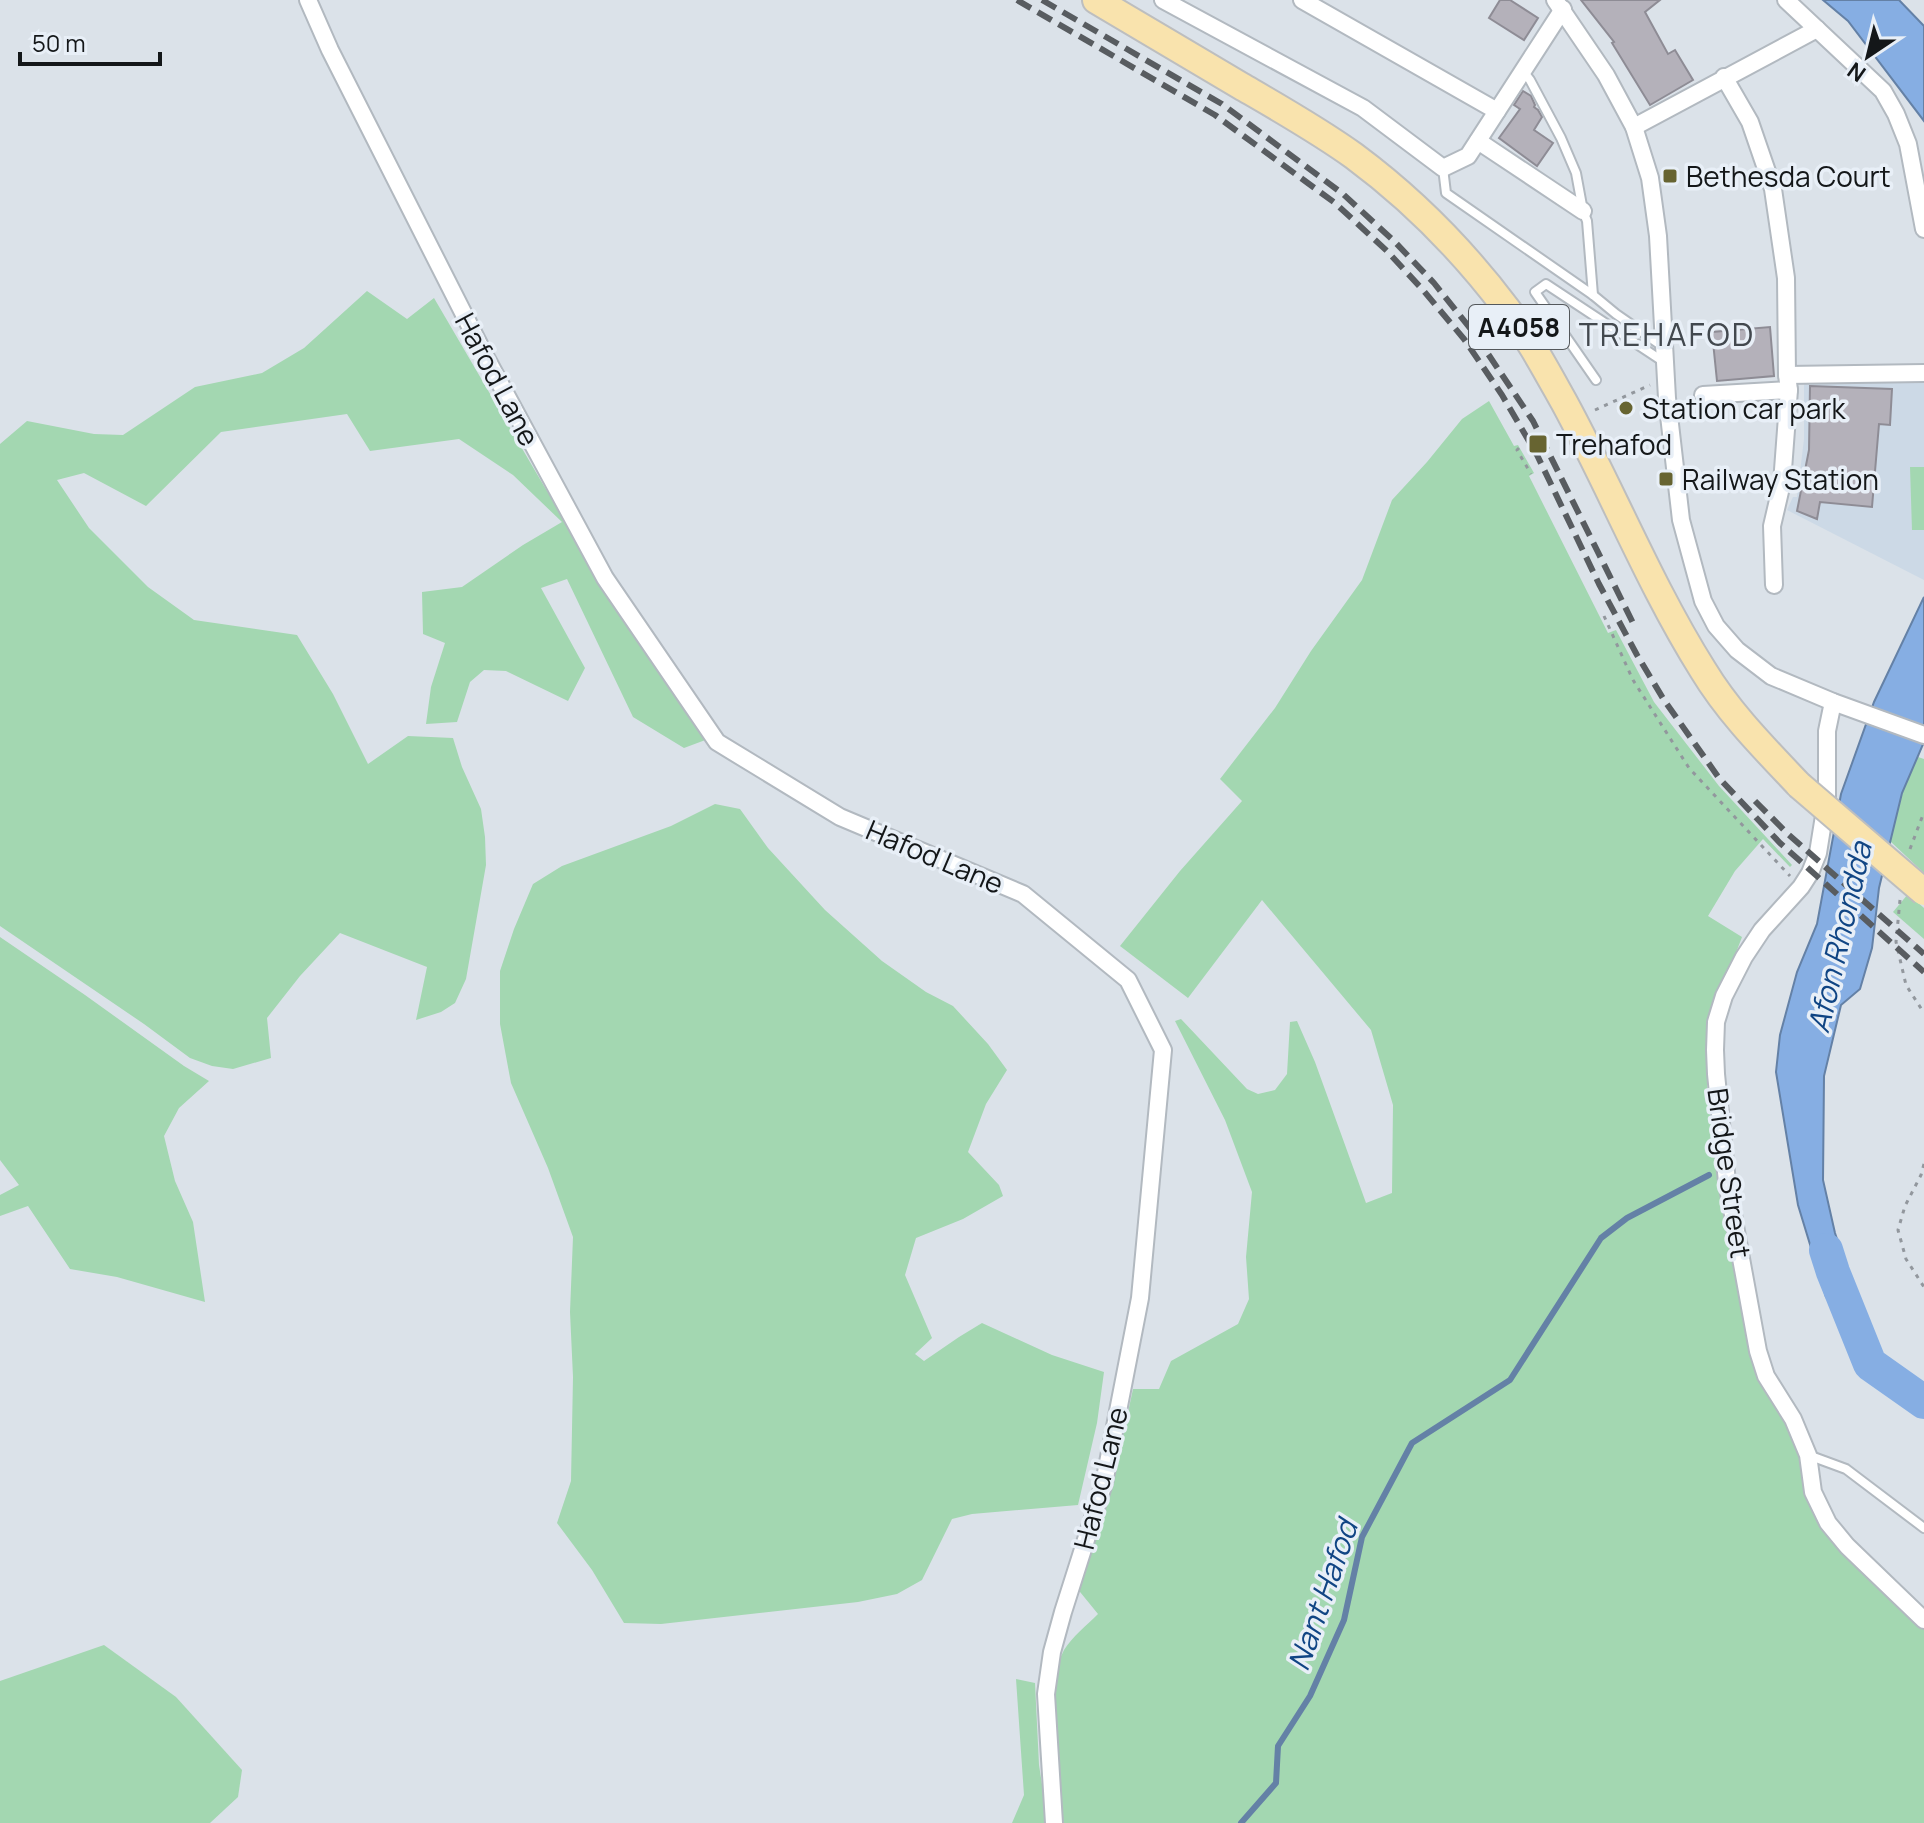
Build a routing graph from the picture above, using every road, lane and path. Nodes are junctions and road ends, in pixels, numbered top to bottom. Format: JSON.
{"nodes":[{"id":1,"x":308,"y":0,"type":"edge"},
{"id":2,"x":1096,"y":0,"type":"edge"},
{"id":3,"x":1163,"y":0,"type":"edge"},
{"id":4,"x":1302,"y":0,"type":"edge"},
{"id":5,"x":1786,"y":0,"type":"edge"},
{"id":6,"x":1559,"y":4,"type":"edge"},
{"id":7,"x":1817,"y":29,"type":"junction"},
{"id":8,"x":1523,"y":71,"type":"junction"},
{"id":9,"x":1724,"y":77,"type":"junction"},
{"id":10,"x":1497,"y":111,"type":"junction"},
{"id":11,"x":1634,"y":127,"type":"junction"},
{"id":12,"x":1478,"y":141,"type":"junction"},
{"id":13,"x":1443,"y":168,"type":"junction"},
{"id":14,"x":1583,"y":211,"type":"junction"},
{"id":15,"x":1924,"y":229,"type":"edge"},
{"id":16,"x":1593,"y":295,"type":"junction"},
{"id":17,"x":1666,"y":363,"type":"junction"},
{"id":18,"x":1924,"y":373,"type":"edge"},
{"id":19,"x":1596,"y":380,"type":"dead end"},
{"id":20,"x":1788,"y":382,"type":"junction"},
{"id":21,"x":1703,"y":395,"type":"dead end"},
{"id":22,"x":1588,"y":414,"type":"dead end"},
{"id":23,"x":1519,"y":448,"type":"dead end"},
{"id":24,"x":1531,"y":474,"type":"dead end"},
{"id":25,"x":1774,"y":585,"type":"dead end"},
{"id":26,"x":1604,"y":616,"type":"dead end"},
{"id":27,"x":1833,"y":702,"type":"junction"},
{"id":28,"x":1924,"y":735,"type":"edge"},
{"id":29,"x":1924,"y":812,"type":"edge"},
{"id":30,"x":1907,"y":857,"type":"dead end"},
{"id":31,"x":1801,"y":887,"type":"junction"},
{"id":32,"x":1912,"y":895,"type":"edge"},
{"id":33,"x":1924,"y":1013,"type":"edge"},
{"id":34,"x":1924,"y":1164,"type":"edge"},
{"id":35,"x":1924,"y":1287,"type":"edge"},
{"id":36,"x":1808,"y":1455,"type":"junction"},
{"id":37,"x":1924,"y":1528,"type":"edge"},
{"id":38,"x":1924,"y":1620,"type":"edge"},
{"id":39,"x":1054,"y":1823,"type":"edge"}],
"edges":[{"from":1,"to":39,"type":"street","name":"Hafod Lane"},
{"from":2,"to":32,"type":"main road","number":"A4058","bridge":true},
{"from":3,"to":13,"type":"street"},
{"from":4,"to":10,"type":"street"},
{"from":5,"to":7,"type":"street"},
{"from":6,"to":8,"type":"street"},
{"from":6,"to":11,"type":"street"},
{"from":7,"to":9,"type":"street"},
{"from":7,"to":15,"type":"street"},
{"from":8,"to":10,"type":"street"},
{"from":8,"to":14,"type":"lane"},
{"from":9,"to":11,"type":"street"},
{"from":9,"to":20,"type":"street"},
{"from":10,"to":12,"type":"street"},
{"from":11,"to":17,"type":"street"},
{"from":12,"to":13,"type":"street"},
{"from":12,"to":14,"type":"street"},
{"from":13,"to":16,"type":"lane"},
{"from":14,"to":16,"type":"lane"},
{"from":16,"to":17,"type":"lane"},
{"from":17,"to":19,"type":"lane"},
{"from":17,"to":22,"type":"path"},
{"from":17,"to":27,"type":"street"},
{"from":18,"to":20,"type":"street"},
{"from":20,"to":21,"type":"street"},
{"from":20,"to":25,"type":"street"},
{"from":23,"to":24,"type":"path"},
{"from":26,"to":31,"type":"path"},
{"from":27,"to":28,"type":"street"},
{"from":27,"to":31,"type":"street","name":"Bridge Street"},
{"from":29,"to":30,"type":"path"},
{"from":31,"to":36,"type":"street","name":"Bridge Street"},
{"from":32,"to":33,"type":"path"},
{"from":34,"to":35,"type":"path"},
{"from":36,"to":37,"type":"lane"},
{"from":36,"to":38,"type":"street","name":"Bridge Street"}]}
